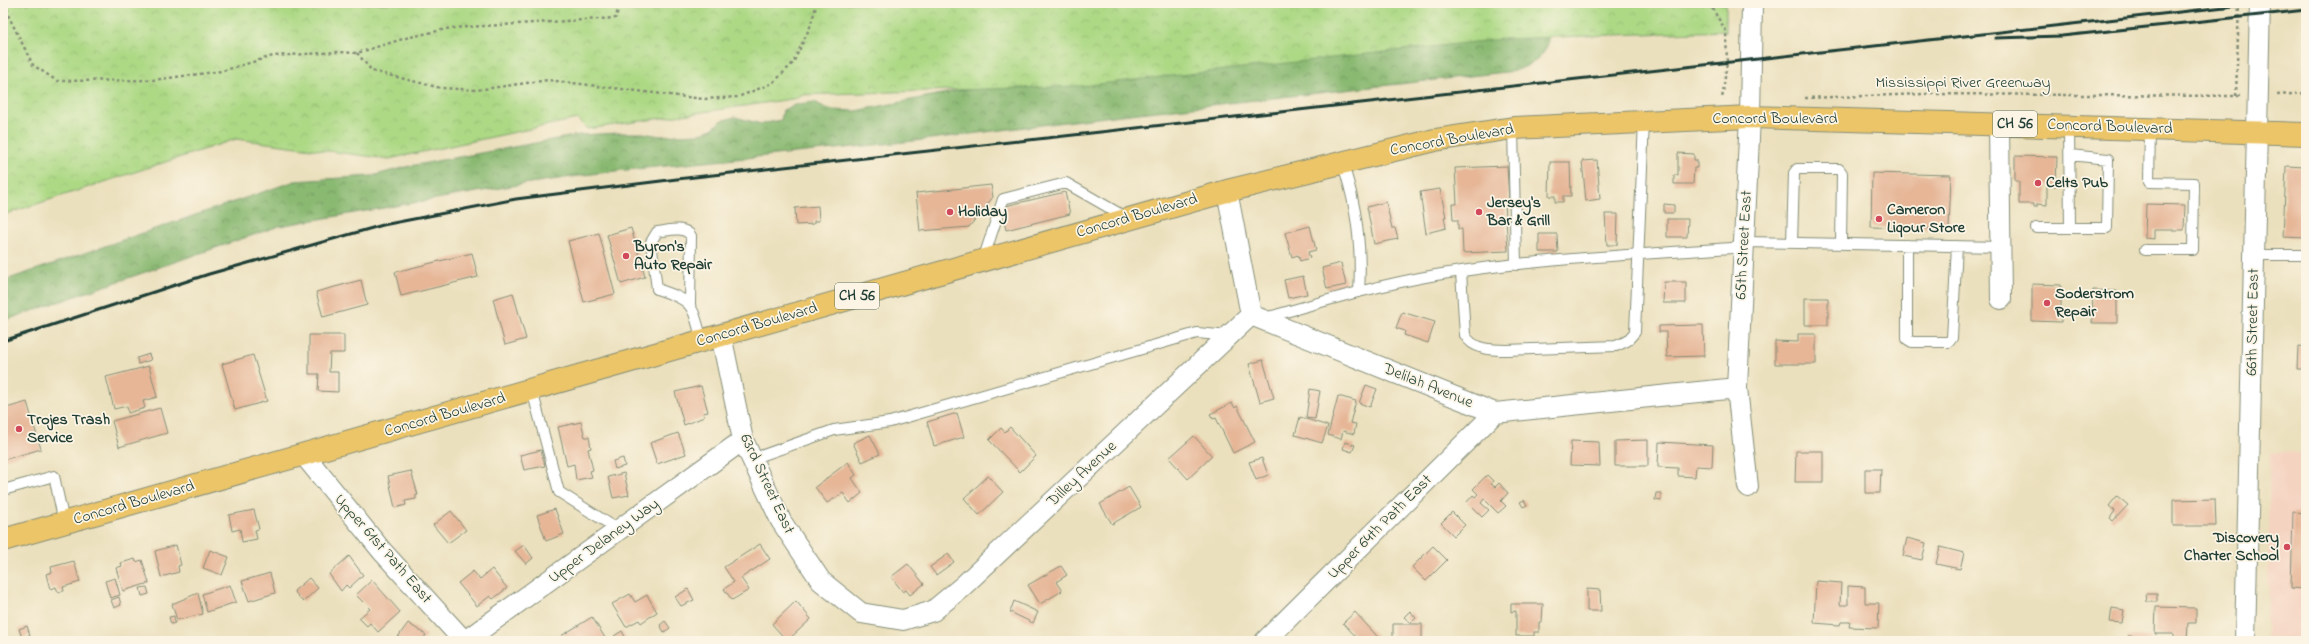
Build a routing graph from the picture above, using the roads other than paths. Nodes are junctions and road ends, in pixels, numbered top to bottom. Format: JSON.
{"nodes":[{"id":1,"x":1752,"y":3,"type":"edge"},
{"id":2,"x":2260,"y":3,"type":"edge"},
{"id":3,"x":1750,"y":108,"type":"junction"},
{"id":4,"x":1644,"y":121,"type":"junction"},
{"id":5,"x":1999,"y":124,"type":"junction"},
{"id":6,"x":2069,"y":126,"type":"junction"},
{"id":7,"x":1513,"y":128,"type":"junction"},
{"id":8,"x":2150,"y":129,"type":"junction"},
{"id":9,"x":2258,"y":133,"type":"junction"},
{"id":10,"x":2306,"y":134,"type":"edge"},
{"id":11,"x":2070,"y":156,"type":"junction"},
{"id":12,"x":1342,"y":162,"type":"junction"},
{"id":13,"x":1226,"y":191,"type":"junction"},
{"id":14,"x":1128,"y":219,"type":"junction"},
{"id":15,"x":2036,"y":228,"type":"dead end"},
{"id":16,"x":2070,"y":228,"type":"junction"},
{"id":17,"x":1792,"y":243,"type":"junction"},
{"id":18,"x":1744,"y":244,"type":"junction"},
{"id":19,"x":1841,"y":244,"type":"junction"},
{"id":20,"x":1907,"y":245,"type":"junction"},
{"id":21,"x":1957,"y":246,"type":"junction"},
{"id":22,"x":2001,"y":247,"type":"junction"},
{"id":23,"x":2145,"y":250,"type":"dead end"},
{"id":24,"x":1638,"y":255,"type":"junction"},
{"id":25,"x":2255,"y":255,"type":"junction"},
{"id":26,"x":2306,"y":255,"type":"edge"},
{"id":27,"x":982,"y":260,"type":"junction"},
{"id":28,"x":1516,"y":266,"type":"junction"},
{"id":29,"x":1461,"y":272,"type":"junction"},
{"id":30,"x":1359,"y":292,"type":"junction"},
{"id":31,"x":2001,"y":299,"type":"dead end"},
{"id":32,"x":690,"y":304,"type":"junction"},
{"id":33,"x":1256,"y":317,"type":"junction"},
{"id":34,"x":1229,"y":336,"type":"junction"},
{"id":35,"x":712,"y":337,"type":"junction"},
{"id":36,"x":1737,"y":388,"type":"junction"},
{"id":37,"x":532,"y":390,"type":"junction"},
{"id":38,"x":1495,"y":413,"type":"junction"},
{"id":39,"x":744,"y":440,"type":"junction"},
{"id":40,"x":304,"y":455,"type":"junction"},
{"id":41,"x":752,"y":459,"type":"junction"},
{"id":42,"x":1748,"y":487,"type":"dead end"},
{"id":43,"x":3,"y":490,"type":"edge"},
{"id":44,"x":64,"y":522,"type":"junction"},
{"id":45,"x":619,"y":530,"type":"junction"},
{"id":46,"x":3,"y":540,"type":"edge"},
{"id":47,"x":903,"y":620,"type":"joint"},
{"id":48,"x":465,"y":641,"type":"edge"},
{"id":49,"x":1265,"y":641,"type":"edge"},
{"id":50,"x":2245,"y":641,"type":"edge"}],
"edges":[{"from":1,"to":3,"type":"street","name":"65th Street East"},
{"from":2,"to":9,"type":"street","name":"66th Street East"},
{"from":3,"to":4,"type":"main road","name":"Concord Boulevard","number":"CH 56"},
{"from":3,"to":5,"type":"main road","name":"Concord Boulevard","number":"CH 56"},
{"from":3,"to":18,"type":"street","name":"65th Street East"},
{"from":4,"to":7,"type":"main road","name":"Concord Boulevard","number":"CH 56"},
{"from":4,"to":24,"type":"lane"},
{"from":5,"to":6,"type":"main road","name":"Concord Boulevard","number":"CH 56"},
{"from":5,"to":22,"type":"street"},
{"from":6,"to":8,"type":"main road","name":"Concord Boulevard","number":"CH 56"},
{"from":6,"to":11,"type":"lane"},
{"from":7,"to":12,"type":"main road","name":"Concord Boulevard","number":"CH 56"},
{"from":7,"to":28,"type":"lane"},
{"from":8,"to":9,"type":"main road","name":"Concord Boulevard","number":"CH 56"},
{"from":8,"to":23,"type":"lane"},
{"from":9,"to":10,"type":"main road","name":"Concord Boulevard","number":"CH 56"},
{"from":9,"to":25,"type":"street","name":"66th Street East"},
{"from":11,"to":16,"type":"lane"},
{"from":11,"to":16,"type":"lane"},
{"from":12,"to":13,"type":"main road","name":"Concord Boulevard","number":"CH 56"},
{"from":12,"to":30,"type":"lane"},
{"from":13,"to":14,"type":"main road","name":"Concord Boulevard","number":"CH 56"},
{"from":13,"to":33,"type":"street"},
{"from":14,"to":27,"type":"main road","name":"Concord Boulevard","number":"CH 56"},
{"from":14,"to":27,"type":"lane"},
{"from":15,"to":16,"type":"lane"},
{"from":17,"to":18,"type":"lane"},
{"from":17,"to":19,"type":"lane"},
{"from":17,"to":19,"type":"lane"},
{"from":18,"to":24,"type":"lane"},
{"from":18,"to":36,"type":"street","name":"65th Street East"},
{"from":19,"to":20,"type":"lane"},
{"from":20,"to":21,"type":"lane"},
{"from":20,"to":21,"type":"lane"},
{"from":21,"to":22,"type":"lane"},
{"from":22,"to":31,"type":"street"},
{"from":24,"to":28,"type":"lane"},
{"from":24,"to":29,"type":"lane"},
{"from":25,"to":26,"type":"lane"},
{"from":25,"to":50,"type":"street","name":"66th Street East"},
{"from":27,"to":35,"type":"main road","name":"Concord Boulevard","number":"CH 56"},
{"from":28,"to":29,"type":"lane"},
{"from":29,"to":30,"type":"lane"},
{"from":30,"to":33,"type":"lane"},
{"from":32,"to":32,"type":"lane"},
{"from":32,"to":35,"type":"lane"},
{"from":33,"to":34,"type":"street","name":"Dilley Avenue"},
{"from":33,"to":38,"type":"street","name":"Delilah Avenue"},
{"from":34,"to":41,"type":"lane"},
{"from":34,"to":47,"type":"street","name":"Dilley Avenue"},
{"from":35,"to":37,"type":"main road","name":"Concord Boulevard","number":"CH 56"},
{"from":35,"to":39,"type":"street","name":"63rd Street East"},
{"from":36,"to":38,"type":"street","name":"Delilah Avenue"},
{"from":36,"to":42,"type":"street","name":"65th Street East"},
{"from":37,"to":40,"type":"main road","name":"Concord Boulevard","number":"CH 56"},
{"from":37,"to":45,"type":"lane"},
{"from":38,"to":49,"type":"street","name":"Upper 64th Path East"},
{"from":39,"to":41,"type":"street","name":"63rd Street East"},
{"from":39,"to":45,"type":"street","name":"Upper Delaney Way"},
{"from":40,"to":44,"type":"main road","name":"Concord Boulevard","number":"CH 56"},
{"from":40,"to":48,"type":"street","name":"Upper 61st Path East"},
{"from":41,"to":47,"type":"street","name":"63rd Street East"},
{"from":43,"to":44,"type":"lane"},
{"from":44,"to":46,"type":"main road","name":"Concord Boulevard","number":"CH 56"},
{"from":45,"to":48,"type":"street","name":"Upper Delaney Way"}]}
